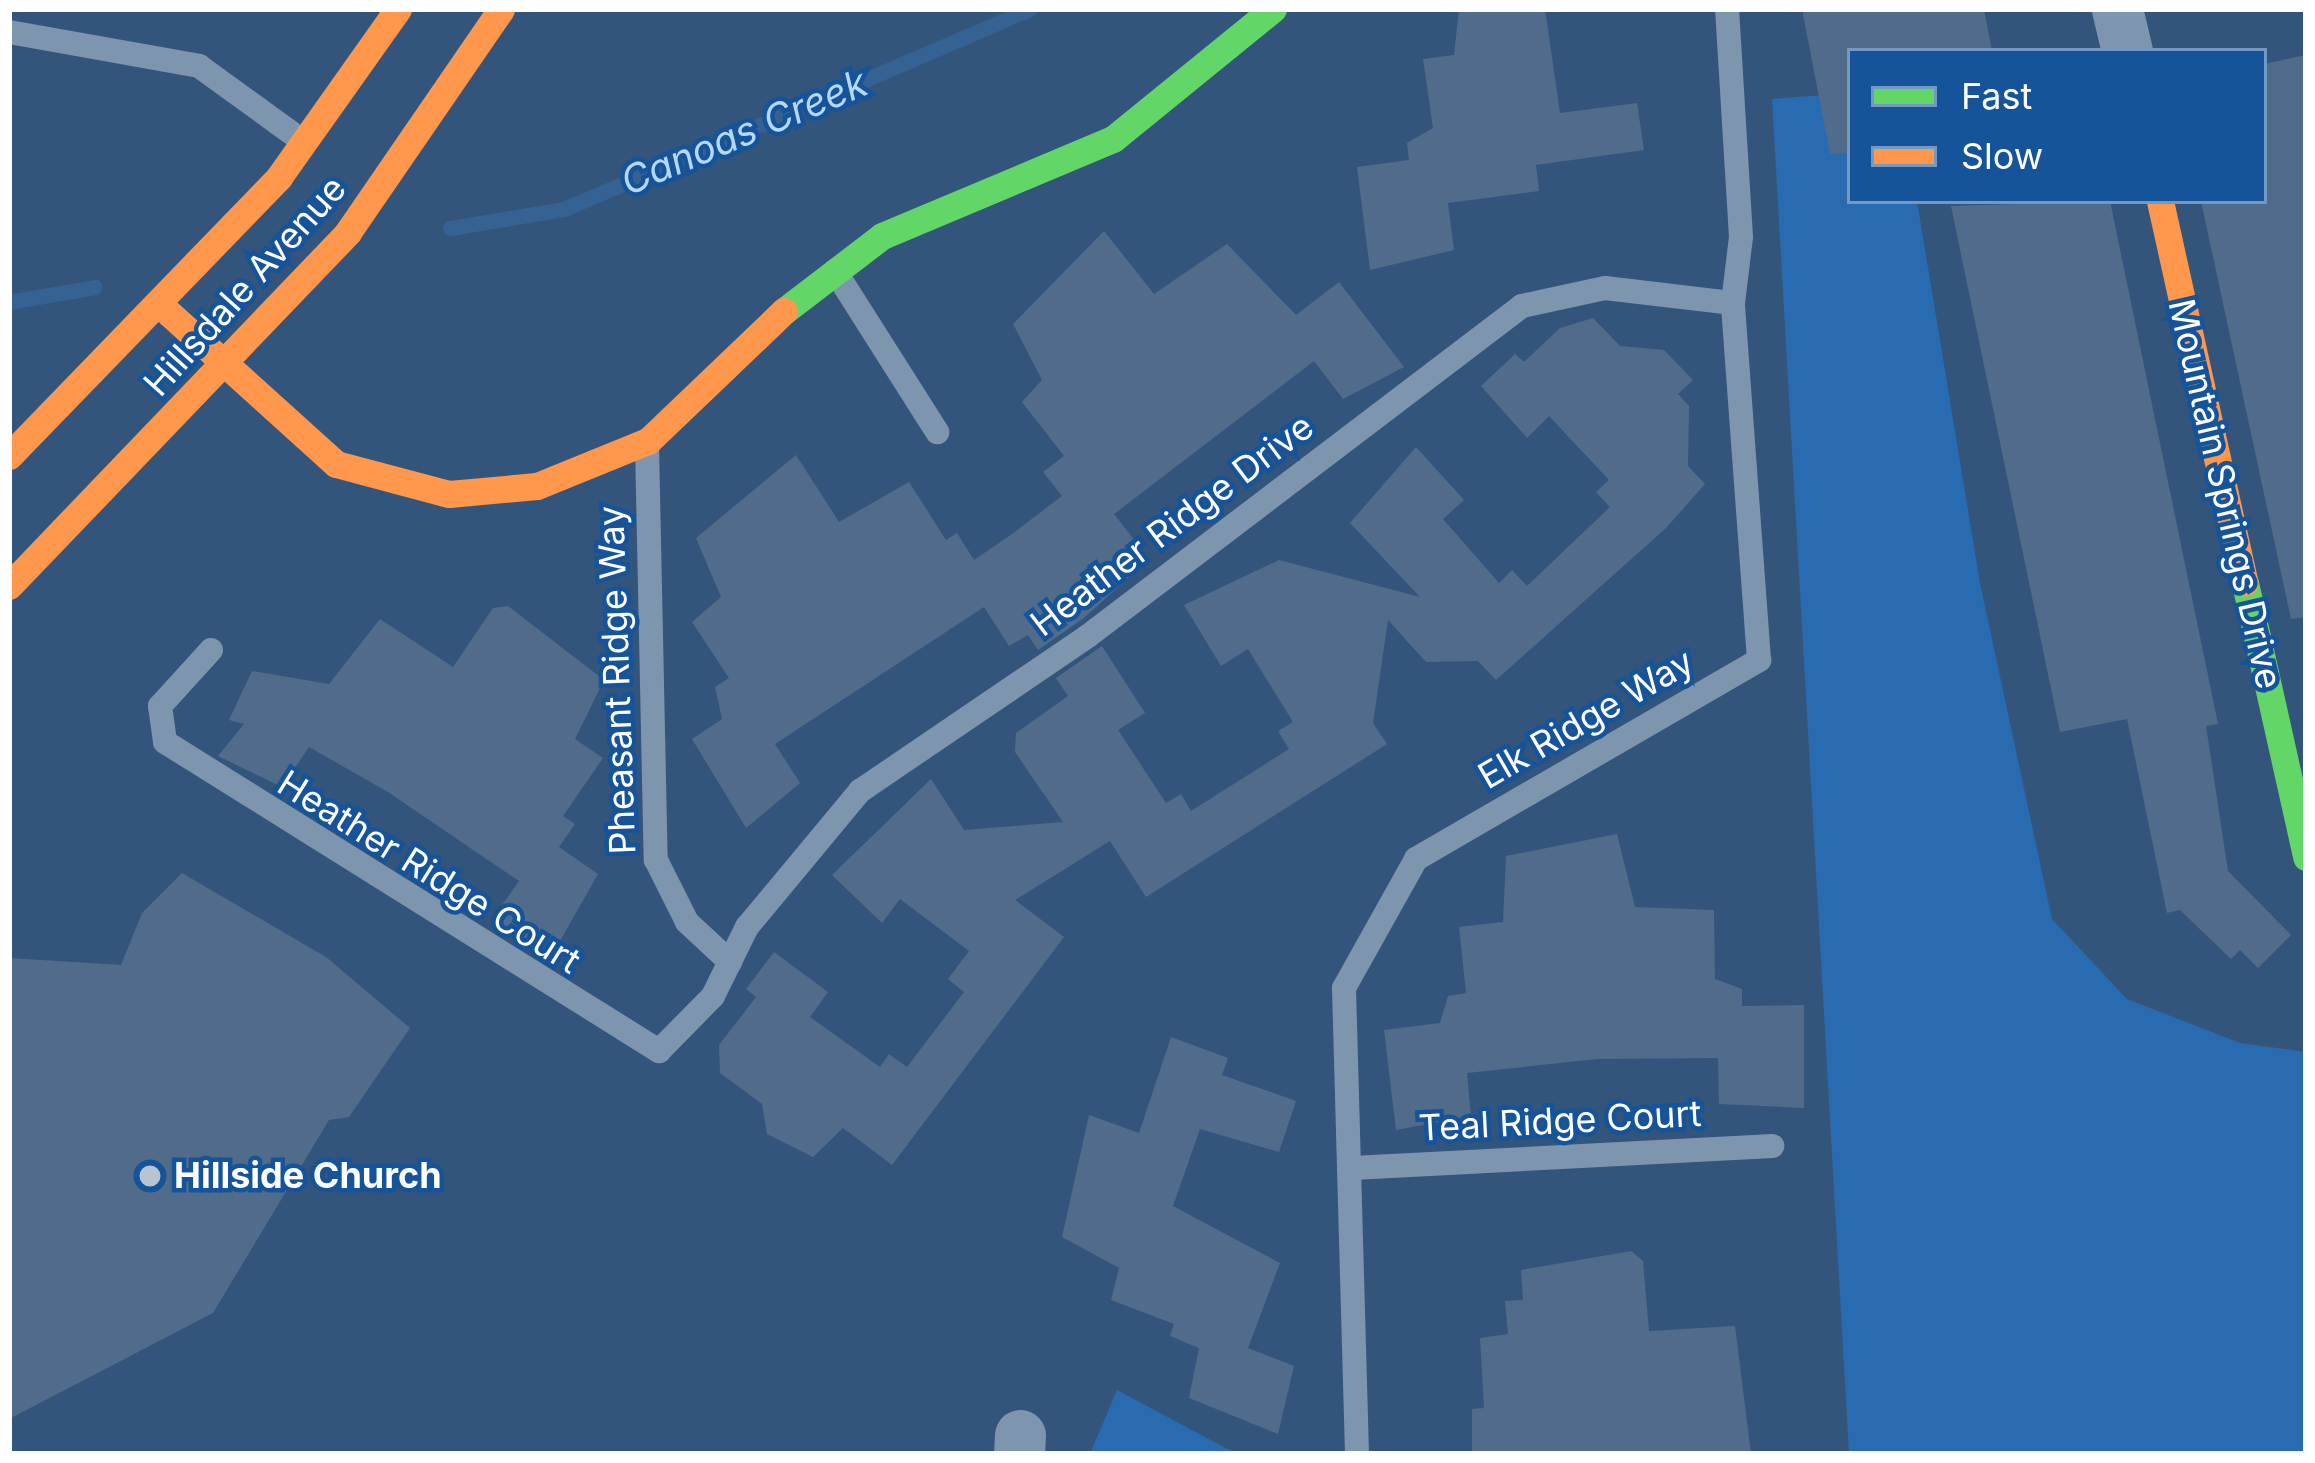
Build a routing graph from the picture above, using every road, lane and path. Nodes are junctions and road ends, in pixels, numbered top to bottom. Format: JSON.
{"nodes":[{"id":1,"x":398,"y":9,"type":"edge"},
{"id":2,"x":501,"y":9,"type":"edge"},
{"id":3,"x":1273,"y":9,"type":"edge"},
{"id":4,"x":1727,"y":9,"type":"edge"},
{"id":5,"x":2117,"y":9,"type":"edge"},
{"id":6,"x":9,"y":32,"type":"edge"},
{"id":7,"x":2126,"y":48,"type":"edge"},
{"id":8,"x":305,"y":143,"type":"junction"},
{"id":9,"x":2161,"y":204,"type":"edge"},
{"id":10,"x":833,"y":269,"type":"junction"},
{"id":11,"x":1733,"y":303,"type":"junction"},
{"id":12,"x":160,"y":305,"type":"junction"},
{"id":13,"x":223,"y":368,"type":"junction"},
{"id":14,"x":938,"y":432,"type":"dead end"},
{"id":15,"x":647,"y":441,"type":"junction"},
{"id":16,"x":9,"y":455,"type":"edge"},
{"id":17,"x":9,"y":586,"type":"edge"},
{"id":18,"x":212,"y":650,"type":"dead end"},
{"id":19,"x":2306,"y":857,"type":"edge"},
{"id":20,"x":730,"y":962,"type":"junction"},
{"id":21,"x":1772,"y":1146,"type":"dead end"},
{"id":22,"x":1353,"y":1168,"type":"junction"},
{"id":23,"x":1358,"y":1454,"type":"edge"}],
"edges":[{"from":1,"to":8,"type":"street","name":"Hillsdale Avenue"},
{"from":2,"to":13,"type":"street","name":"Hillsdale Avenue"},
{"from":3,"to":10,"type":"street"},
{"from":4,"to":11,"type":"lane","name":"Elk Ridge Way"},
{"from":5,"to":7,"type":"street"},
{"from":6,"to":8,"type":"lane"},
{"from":8,"to":12,"type":"street","name":"Hillsdale Avenue"},
{"from":9,"to":19,"type":"street","name":"Mountain Springs Drive"},
{"from":10,"to":14,"type":"lane"},
{"from":10,"to":15,"type":"street"},
{"from":11,"to":20,"type":"lane","name":"Heather Ridge Drive"},
{"from":11,"to":22,"type":"lane","name":"Elk Ridge Way"},
{"from":12,"to":13,"type":"street"},
{"from":12,"to":16,"type":"street","name":"Hillsdale Avenue"},
{"from":13,"to":15,"type":"street"},
{"from":13,"to":17,"type":"street","name":"Hillsdale Avenue"},
{"from":15,"to":20,"type":"lane","name":"Pheasant Ridge Way"},
{"from":18,"to":20,"type":"lane","name":"Heather Ridge Court"},
{"from":21,"to":22,"type":"lane","name":"Teal Ridge Court"},
{"from":22,"to":23,"type":"lane","name":"Elk Ridge Way"}]}
